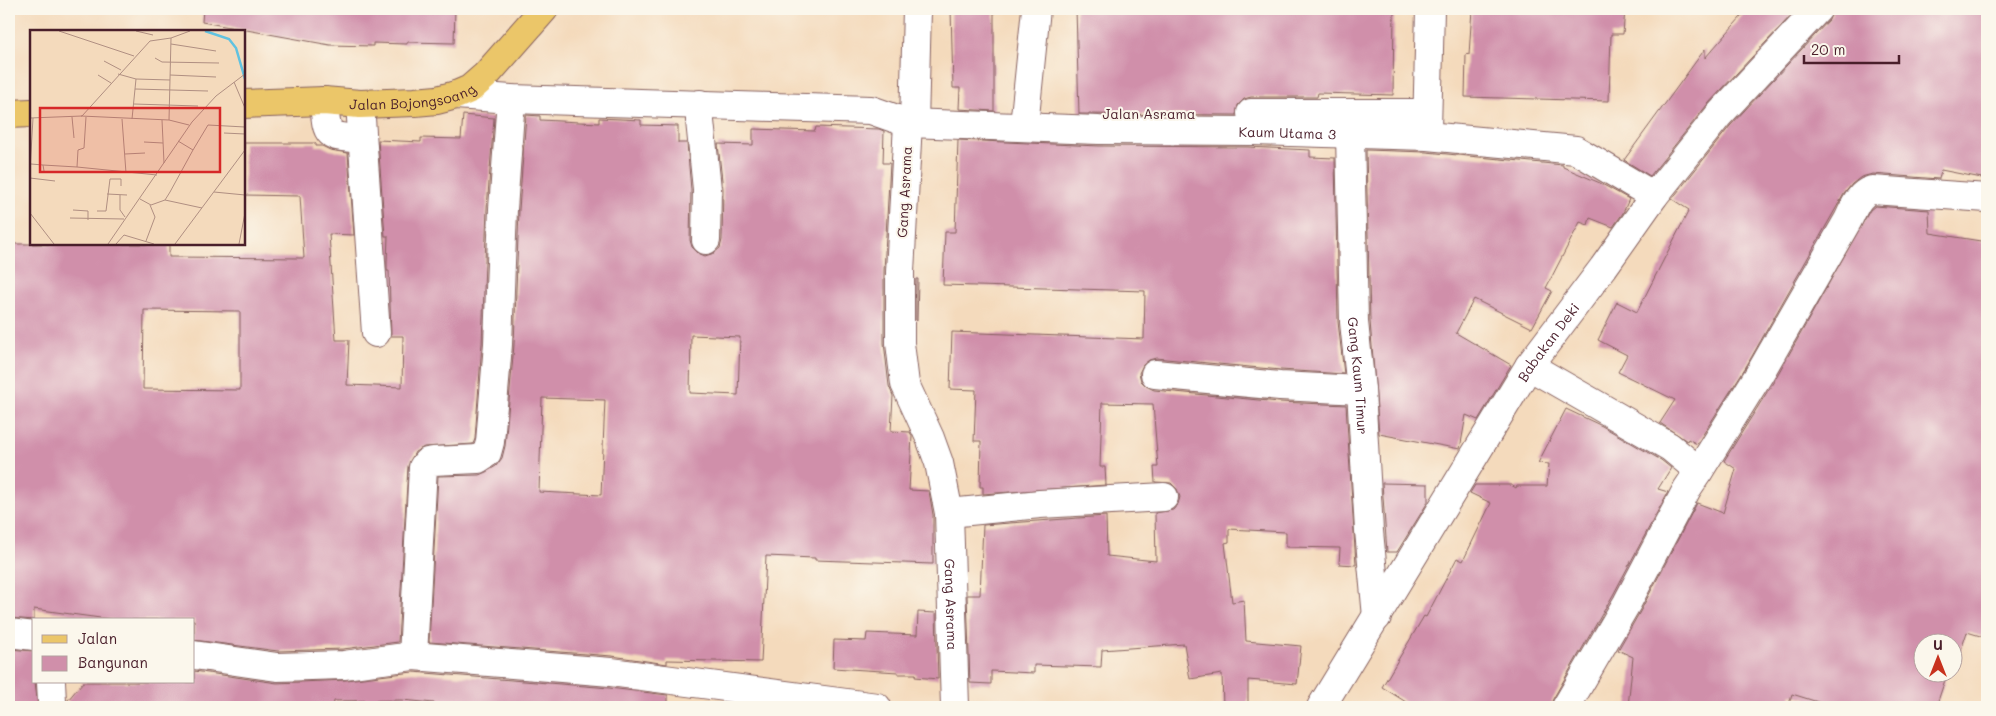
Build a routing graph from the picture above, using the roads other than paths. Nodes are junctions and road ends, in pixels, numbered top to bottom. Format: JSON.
{"nodes":[{"id":1,"x":544,"y":9,"type":"edge"},
{"id":2,"x":916,"y":9,"type":"edge"},
{"id":3,"x":1036,"y":9,"type":"edge"},
{"id":4,"x":1430,"y":9,"type":"edge"},
{"id":5,"x":1818,"y":9,"type":"edge"},
{"id":6,"x":456,"y":96,"type":"junction"},
{"id":7,"x":511,"y":99,"type":"junction"},
{"id":8,"x":324,"y":101,"type":"junction"},
{"id":9,"x":245,"y":104,"type":"edge"},
{"id":10,"x":360,"y":104,"type":"junction"},
{"id":11,"x":700,"y":104,"type":"junction"},
{"id":12,"x":30,"y":113,"type":"edge"},
{"id":13,"x":9,"y":114,"type":"edge"},
{"id":14,"x":912,"y":119,"type":"junction"},
{"id":15,"x":1024,"y":119,"type":"junction"},
{"id":16,"x":1427,"y":124,"type":"junction"},
{"id":17,"x":1350,"y":134,"type":"junction"},
{"id":18,"x":362,"y":138,"type":"junction"},
{"id":19,"x":1654,"y":196,"type":"junction"},
{"id":20,"x":1987,"y":198,"type":"edge"},
{"id":21,"x":706,"y":240,"type":"dead end"},
{"id":22,"x":376,"y":333,"type":"dead end"},
{"id":23,"x":1529,"y":366,"type":"junction"},
{"id":24,"x":1155,"y":374,"type":"dead end"},
{"id":25,"x":1361,"y":390,"type":"junction"},
{"id":26,"x":1699,"y":471,"type":"junction"},
{"id":27,"x":1164,"y":497,"type":"dead end"},
{"id":28,"x":948,"y":513,"type":"junction"},
{"id":29,"x":1377,"y":617,"type":"junction"},
{"id":30,"x":9,"y":633,"type":"edge"},
{"id":31,"x":32,"y":636,"type":"edge"},
{"id":32,"x":195,"y":655,"type":"edge"},
{"id":33,"x":413,"y":656,"type":"junction"},
{"id":34,"x":877,"y":707,"type":"edge"},
{"id":35,"x":955,"y":707,"type":"edge"},
{"id":36,"x":1321,"y":707,"type":"edge"},
{"id":37,"x":1566,"y":707,"type":"edge"}],
"edges":[{"from":1,"to":6,"type":"main road","name":"Jalan Bojongsoang"},
{"from":2,"to":14,"type":"street","name":"Gang Asrama"},
{"from":3,"to":15,"type":"street"},
{"from":4,"to":16,"type":"street"},
{"from":5,"to":19,"type":"street","name":"Babakan Deki"},
{"from":6,"to":7,"type":"street"},
{"from":6,"to":10,"type":"main road","name":"Jalan Bojongsoang"},
{"from":7,"to":11,"type":"street"},
{"from":7,"to":33,"type":"street"},
{"from":8,"to":9,"type":"main road","name":"Jalan Bojongsoang"},
{"from":8,"to":10,"type":"main road","name":"Jalan Bojongsoang"},
{"from":8,"to":18,"type":"street"},
{"from":10,"to":18,"type":"street"},
{"from":11,"to":14,"type":"street"},
{"from":11,"to":21,"type":"street"},
{"from":12,"to":13,"type":"main road"},
{"from":14,"to":15,"type":"street","name":"Kaum Utama 3"},
{"from":14,"to":28,"type":"street","name":"Gang Asrama"},
{"from":15,"to":16,"type":"street","name":"Jalan Asrama"},
{"from":15,"to":17,"type":"street","name":"Kaum Utama 3"},
{"from":16,"to":17,"type":"street","name":"Kaum Utama 3"},
{"from":16,"to":19,"type":"street","name":"Kaum Utama 3"},
{"from":17,"to":25,"type":"street","name":"Gang Kaum Timur"},
{"from":18,"to":22,"type":"street"},
{"from":19,"to":23,"type":"street","name":"Babakan Deki"},
{"from":20,"to":26,"type":"street"},
{"from":23,"to":26,"type":"street"},
{"from":23,"to":29,"type":"street","name":"Babakan Deki"},
{"from":24,"to":25,"type":"street"},
{"from":25,"to":29,"type":"street","name":"Gang Kaum Timur"},
{"from":26,"to":37,"type":"street"},
{"from":27,"to":28,"type":"street"},
{"from":28,"to":35,"type":"street","name":"Gang Asrama"},
{"from":29,"to":36,"type":"street","name":"Babakan Deki"},
{"from":30,"to":31,"type":"street"},
{"from":32,"to":33,"type":"street"},
{"from":33,"to":34,"type":"street"}]}
